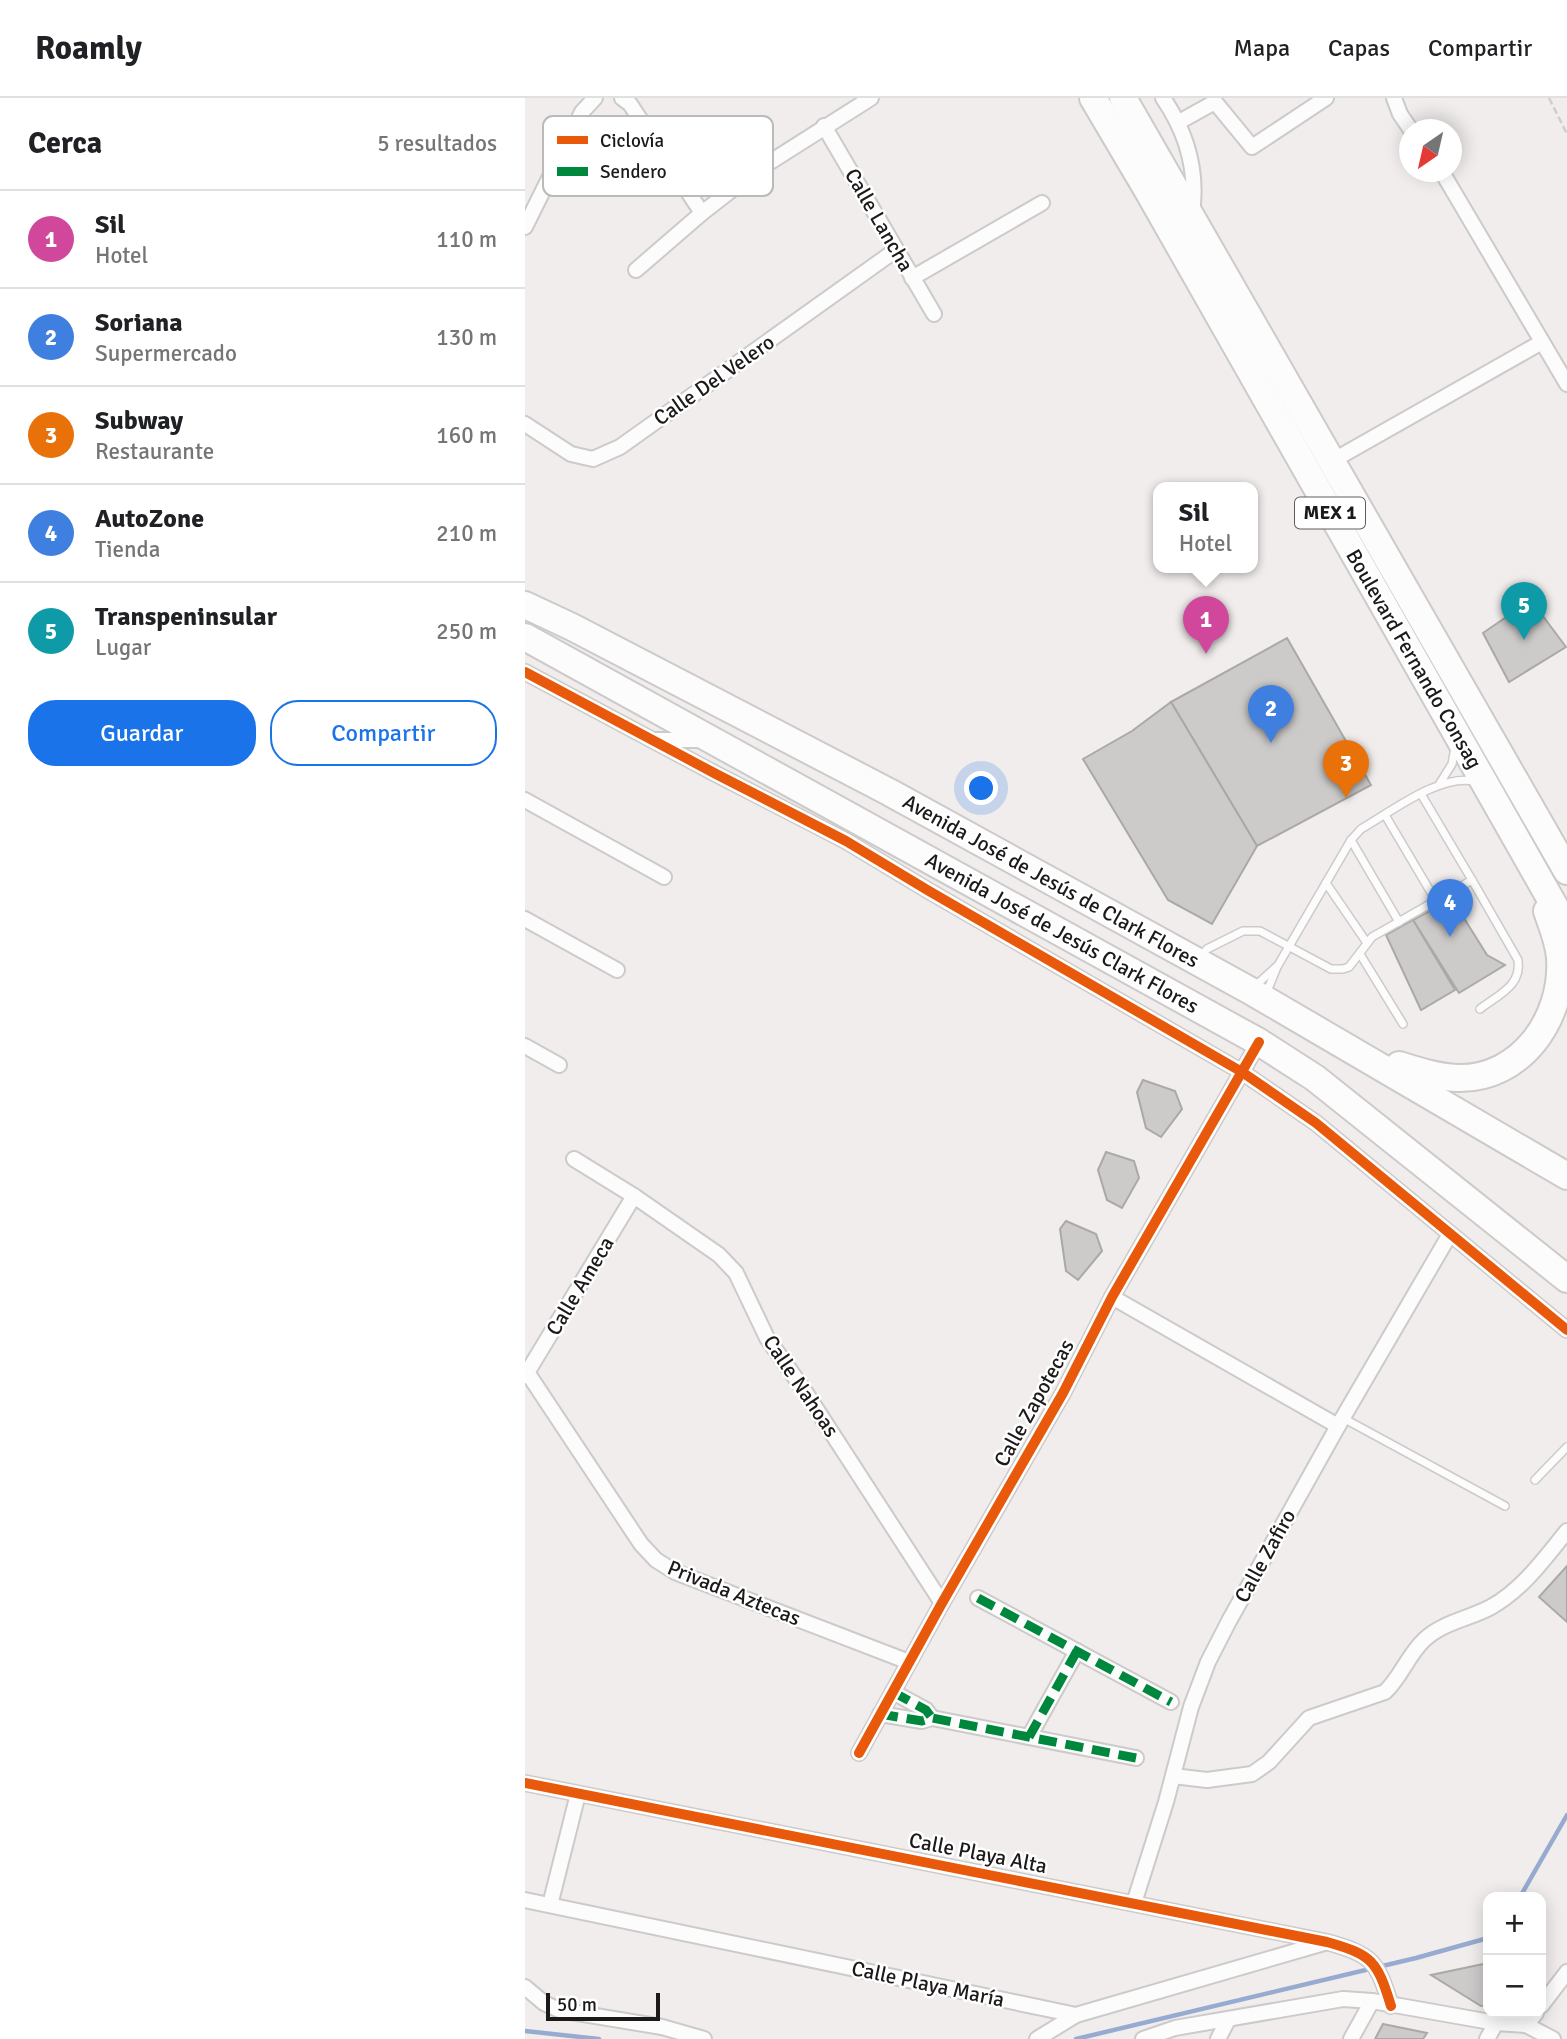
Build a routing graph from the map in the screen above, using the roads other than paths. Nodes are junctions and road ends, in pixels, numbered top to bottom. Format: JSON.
{"nodes":[{"id":1,"x":595,"y":98,"type":"edge"},
{"id":2,"x":622,"y":98,"type":"edge"},
{"id":3,"x":871,"y":98,"type":"edge"},
{"id":4,"x":1093,"y":98,"type":"edge"},
{"id":5,"x":1123,"y":98,"type":"edge"},
{"id":6,"x":1327,"y":98,"type":"edge"},
{"id":7,"x":1394,"y":98,"type":"edge"},
{"id":8,"x":1168,"y":100,"type":"edge"},
{"id":9,"x":580,"y":116,"type":"edge"},
{"id":10,"x":638,"y":116,"type":"edge"},
{"id":11,"x":1404,"y":119,"type":"edge"},
{"id":12,"x":1179,"y":122,"type":"junction"},
{"id":13,"x":824,"y":126,"type":"junction"},
{"id":14,"x":773,"y":160,"type":"edge"},
{"id":15,"x":1447,"y":182,"type":"edge"},
{"id":16,"x":543,"y":191,"type":"edge"},
{"id":17,"x":691,"y":196,"type":"edge"},
{"id":18,"x":724,"y":196,"type":"edge"},
{"id":19,"x":1042,"y":203,"type":"dead end"},
{"id":20,"x":702,"y":213,"type":"junction"},
{"id":21,"x":1192,"y":215,"type":"junction"},
{"id":22,"x":525,"y":227,"type":"edge"},
{"id":23,"x":896,"y":250,"type":"junction"},
{"id":24,"x":636,"y":270,"type":"dead end"},
{"id":25,"x":912,"y":278,"type":"junction"},
{"id":26,"x":934,"y":314,"type":"dead end"},
{"id":27,"x":1542,"y":342,"type":"junction"},
{"id":28,"x":1567,"y":384,"type":"edge"},
{"id":29,"x":525,"y":424,"type":"edge"},
{"id":30,"x":1332,"y":461,"type":"junction"},
{"id":31,"x":525,"y":605,"type":"edge"},
{"id":32,"x":525,"y":614,"type":"edge"},
{"id":33,"x":572,"y":627,"type":"junction"},
{"id":34,"x":1428,"y":629,"type":"junction"},
{"id":35,"x":525,"y":637,"type":"edge"},
{"id":36,"x":1404,"y":641,"type":"junction"},
{"id":37,"x":525,"y":672,"type":"edge"},
{"id":38,"x":1452,"y":726,"type":"junction"},
{"id":39,"x":653,"y":740,"type":"junction"},
{"id":40,"x":711,"y":740,"type":"junction"},
{"id":41,"x":1439,"y":784,"type":"junction"},
{"id":42,"x":1487,"y":788,"type":"junction"},
{"id":43,"x":1422,"y":794,"type":"junction"},
{"id":44,"x":525,"y":800,"type":"edge"},
{"id":45,"x":1385,"y":815,"type":"junction"},
{"id":46,"x":1351,"y":840,"type":"junction"},
{"id":47,"x":1567,"y":871,"type":"edge"},
{"id":48,"x":1538,"y":876,"type":"junction"},
{"id":49,"x":664,"y":877,"type":"dead end"},
{"id":50,"x":1472,"y":880,"type":"junction"},
{"id":51,"x":1326,"y":883,"type":"junction"},
{"id":52,"x":1436,"y":901,"type":"junction"},
{"id":53,"x":525,"y":919,"type":"edge"},
{"id":54,"x":1399,"y":922,"type":"junction"},
{"id":55,"x":1567,"y":928,"type":"edge"},
{"id":56,"x":1367,"y":943,"type":"junction"},
{"id":57,"x":1289,"y":946,"type":"junction"},
{"id":58,"x":1360,"y":954,"type":"junction"},
{"id":59,"x":1196,"y":961,"type":"junction"},
{"id":60,"x":1277,"y":967,"type":"junction"},
{"id":61,"x":617,"y":970,"type":"dead end"},
{"id":62,"x":1167,"y":990,"type":"junction"},
{"id":63,"x":1257,"y":995,"type":"junction"},
{"id":64,"x":1480,"y":1009,"type":"dead end"},
{"id":65,"x":1403,"y":1024,"type":"dead end"},
{"id":66,"x":1259,"y":1042,"type":"junction"},
{"id":67,"x":525,"y":1046,"type":"edge"},
{"id":68,"x":1352,"y":1050,"type":"junction"},
{"id":69,"x":559,"y":1065,"type":"dead end"},
{"id":70,"x":1242,"y":1072,"type":"junction"},
{"id":71,"x":574,"y":1159,"type":"dead end"},
{"id":72,"x":1567,"y":1176,"type":"edge"},
{"id":73,"x":634,"y":1196,"type":"junction"},
{"id":74,"x":1450,"y":1234,"type":"junction"},
{"id":75,"x":1567,"y":1279,"type":"edge"},
{"id":76,"x":1112,"y":1297,"type":"junction"},
{"id":77,"x":1567,"y":1330,"type":"edge"},
{"id":78,"x":526,"y":1374,"type":"edge"},
{"id":79,"x":1340,"y":1422,"type":"junction"},
{"id":80,"x":1567,"y":1447,"type":"edge"},
{"id":81,"x":1535,"y":1480,"type":"dead end"},
{"id":82,"x":1505,"y":1507,"type":"dead end"},
{"id":83,"x":1567,"y":1531,"type":"edge"},
{"id":84,"x":978,"y":1598,"type":"dead end"},
{"id":85,"x":942,"y":1603,"type":"junction"},
{"id":86,"x":1077,"y":1651,"type":"junction"},
{"id":87,"x":909,"y":1662,"type":"junction"},
{"id":88,"x":893,"y":1692,"type":"junction"},
{"id":89,"x":1171,"y":1702,"type":"dead end"},
{"id":90,"x":880,"y":1714,"type":"junction"},
{"id":91,"x":932,"y":1718,"type":"junction"},
{"id":92,"x":1029,"y":1737,"type":"junction"},
{"id":93,"x":859,"y":1753,"type":"dead end"},
{"id":94,"x":1136,"y":1758,"type":"dead end"},
{"id":95,"x":1173,"y":1776,"type":"junction"},
{"id":96,"x":525,"y":1783,"type":"edge"},
{"id":97,"x":577,"y":1794,"type":"junction"},
{"id":98,"x":525,"y":1900,"type":"edge"},
{"id":99,"x":1134,"y":1903,"type":"junction"},
{"id":100,"x":550,"y":1905,"type":"junction"},
{"id":101,"x":1327,"y":1942,"type":"junction"},
{"id":102,"x":1567,"y":1972,"type":"edge"},
{"id":103,"x":525,"y":1987,"type":"edge"},
{"id":104,"x":1546,"y":1999,"type":"edge"},
{"id":105,"x":1372,"y":2001,"type":"junction"},
{"id":106,"x":1391,"y":2006,"type":"junction"},
{"id":107,"x":1076,"y":2015,"type":"junction"},
{"id":108,"x":1532,"y":2018,"type":"edge"},
{"id":109,"x":1228,"y":2020,"type":"junction"},
{"id":110,"x":1496,"y":2023,"type":"junction"},
{"id":111,"x":1526,"y":2025,"type":"junction"},
{"id":112,"x":704,"y":2039,"type":"edge"},
{"id":113,"x":1037,"y":2039,"type":"edge"},
{"id":114,"x":1143,"y":2039,"type":"edge"},
{"id":115,"x":1218,"y":2039,"type":"edge"},
{"id":116,"x":1351,"y":2039,"type":"edge"},
{"id":117,"x":1487,"y":2039,"type":"edge"},
{"id":118,"x":1553,"y":2039,"type":"edge"}],
"edges":[{"from":1,"to":9,"type":"street"},
{"from":2,"to":10,"type":"street"},
{"from":3,"to":13,"type":"street"},
{"from":4,"to":36,"type":"highway","name":"Boulevard Fernando Consag","number":"MEX 1"},
{"from":5,"to":21,"type":"highway","name":"Boulevard Fernando Consag","number":"MEX 1"},
{"from":6,"to":12,"type":"street"},
{"from":7,"to":11,"type":"street"},
{"from":8,"to":12,"type":"street"},
{"from":12,"to":21,"type":"street"},
{"from":13,"to":14,"type":"street"},
{"from":13,"to":23,"type":"street","name":"Calle Lancha"},
{"from":15,"to":27,"type":"street"},
{"from":16,"to":22,"type":"street"},
{"from":17,"to":20,"type":"street"},
{"from":18,"to":20,"type":"street"},
{"from":19,"to":25,"type":"street"},
{"from":20,"to":24,"type":"street"},
{"from":21,"to":30,"type":"highway","name":"Boulevard Fernando Consag","number":"MEX 1"},
{"from":23,"to":25,"type":"street","name":"Calle Lancha"},
{"from":23,"to":29,"type":"street","name":"Calle Del Velero"},
{"from":25,"to":26,"type":"street","name":"Calle Lancha"},
{"from":27,"to":28,"type":"street"},
{"from":27,"to":30,"type":"street"},
{"from":30,"to":34,"type":"highway","name":"Boulevard Fernando Consag","number":"MEX 1"},
{"from":31,"to":33,"type":"highway","name":"Avenida José de Jesús de Clark Flores"},
{"from":32,"to":33,"type":"street"},
{"from":33,"to":59,"type":"highway","name":"Avenida José de Jesús de Clark Flores"},
{"from":34,"to":36,"type":"highway"},
{"from":34,"to":47,"type":"highway","name":"Boulevard Fernando Consag","number":"MEX 1"},
{"from":35,"to":40,"type":"highway","name":"Avenida José de Jesús Clark Flores"},
{"from":36,"to":38,"type":"highway","name":"Boulevard Fernando Consag","number":"MEX 1"},
{"from":37,"to":39,"type":"street"},
{"from":38,"to":41,"type":"lane"},
{"from":38,"to":42,"type":"highway","name":"Boulevard Fernando Consag","number":"MEX 1"},
{"from":39,"to":40,"type":"street"},
{"from":39,"to":70,"type":"street"},
{"from":40,"to":62,"type":"highway","name":"Avenida José de Jesús Clark Flores"},
{"from":41,"to":42,"type":"lane"},
{"from":41,"to":43,"type":"lane"},
{"from":42,"to":48,"type":"highway","name":"Boulevard Fernando Consag","number":"MEX 1"},
{"from":43,"to":45,"type":"lane"},
{"from":43,"to":50,"type":"lane"},
{"from":44,"to":49,"type":"street"},
{"from":45,"to":46,"type":"lane"},
{"from":45,"to":52,"type":"lane"},
{"from":46,"to":51,"type":"lane"},
{"from":46,"to":54,"type":"lane"},
{"from":48,"to":55,"type":"highway","name":"Boulevard Fernando Consag","number":"MEX 1"},
{"from":48,"to":68,"type":"highway"},
{"from":50,"to":52,"type":"lane"},
{"from":50,"to":64,"type":"lane"},
{"from":51,"to":56,"type":"lane"},
{"from":51,"to":57,"type":"lane"},
{"from":52,"to":54,"type":"lane"},
{"from":53,"to":61,"type":"street"},
{"from":54,"to":56,"type":"lane"},
{"from":56,"to":58,"type":"lane"},
{"from":57,"to":58,"type":"lane"},
{"from":57,"to":59,"type":"lane"},
{"from":57,"to":60,"type":"lane"},
{"from":58,"to":65,"type":"lane"},
{"from":59,"to":63,"type":"highway","name":"Avenida José de Jesús de Clark Flores"},
{"from":60,"to":63,"type":"lane"},
{"from":60,"to":63,"type":"lane"},
{"from":62,"to":63,"type":"highway"},
{"from":62,"to":66,"type":"highway","name":"Avenida José de Jesús Clark Flores"},
{"from":63,"to":68,"type":"highway","name":"Avenida José de Jesús de Clark Flores"},
{"from":66,"to":70,"type":"street","name":"Calle Zapotecas"},
{"from":66,"to":75,"type":"highway","name":"Avenida José de Jesús Clark Flores"},
{"from":67,"to":69,"type":"street"},
{"from":68,"to":72,"type":"highway","name":"Avenida José de Jesús de Clark Flores"},
{"from":70,"to":74,"type":"street"},
{"from":70,"to":76,"type":"street","name":"Calle Zapotecas"},
{"from":71,"to":73,"type":"street","name":"Calle Nahoas"},
{"from":73,"to":78,"type":"street","name":"Calle Ameca"},
{"from":73,"to":85,"type":"street","name":"Calle Nahoas"},
{"from":74,"to":77,"type":"street"},
{"from":74,"to":79,"type":"street","name":"Calle Zafiro"},
{"from":76,"to":79,"type":"street"},
{"from":76,"to":85,"type":"street","name":"Calle Zapotecas"},
{"from":78,"to":87,"type":"street","name":"Privada Aztecas"},
{"from":79,"to":82,"type":"lane"},
{"from":79,"to":95,"type":"street","name":"Calle Zafiro"},
{"from":80,"to":81,"type":"lane"},
{"from":83,"to":95,"type":"street"},
{"from":84,"to":86,"type":"street"},
{"from":85,"to":87,"type":"street","name":"Calle Zapotecas"},
{"from":86,"to":89,"type":"street"},
{"from":86,"to":92,"type":"street"},
{"from":87,"to":88,"type":"street","name":"Calle Zapotecas"},
{"from":88,"to":90,"type":"street","name":"Calle Zapotecas"},
{"from":88,"to":91,"type":"street"},
{"from":90,"to":91,"type":"street"},
{"from":90,"to":93,"type":"street","name":"Calle Zapotecas"},
{"from":91,"to":92,"type":"street"},
{"from":92,"to":94,"type":"street"},
{"from":95,"to":99,"type":"street","name":"Calle Zafiro"},
{"from":96,"to":97,"type":"street","name":"Calle Playa Alta"},
{"from":97,"to":99,"type":"street","name":"Calle Playa Alta"},
{"from":97,"to":100,"type":"street"},
{"from":98,"to":100,"type":"street","name":"Calle Playa María"},
{"from":99,"to":101,"type":"street","name":"Calle Playa Alta"},
{"from":100,"to":107,"type":"street","name":"Calle Playa María"},
{"from":101,"to":106,"type":"street","name":"Calle Playa Alta"},
{"from":101,"to":107,"type":"street","name":"Calle Playa María"},
{"from":102,"to":104,"type":"street"},
{"from":103,"to":112,"type":"street"},
{"from":105,"to":106,"type":"street"},
{"from":105,"to":109,"type":"street"},
{"from":105,"to":116,"type":"street"},
{"from":106,"to":110,"type":"street"},
{"from":107,"to":113,"type":"street"},
{"from":108,"to":111,"type":"street"},
{"from":109,"to":114,"type":"street"},
{"from":109,"to":115,"type":"street"},
{"from":110,"to":111,"type":"street"},
{"from":110,"to":117,"type":"street"},
{"from":111,"to":118,"type":"street"}]}
